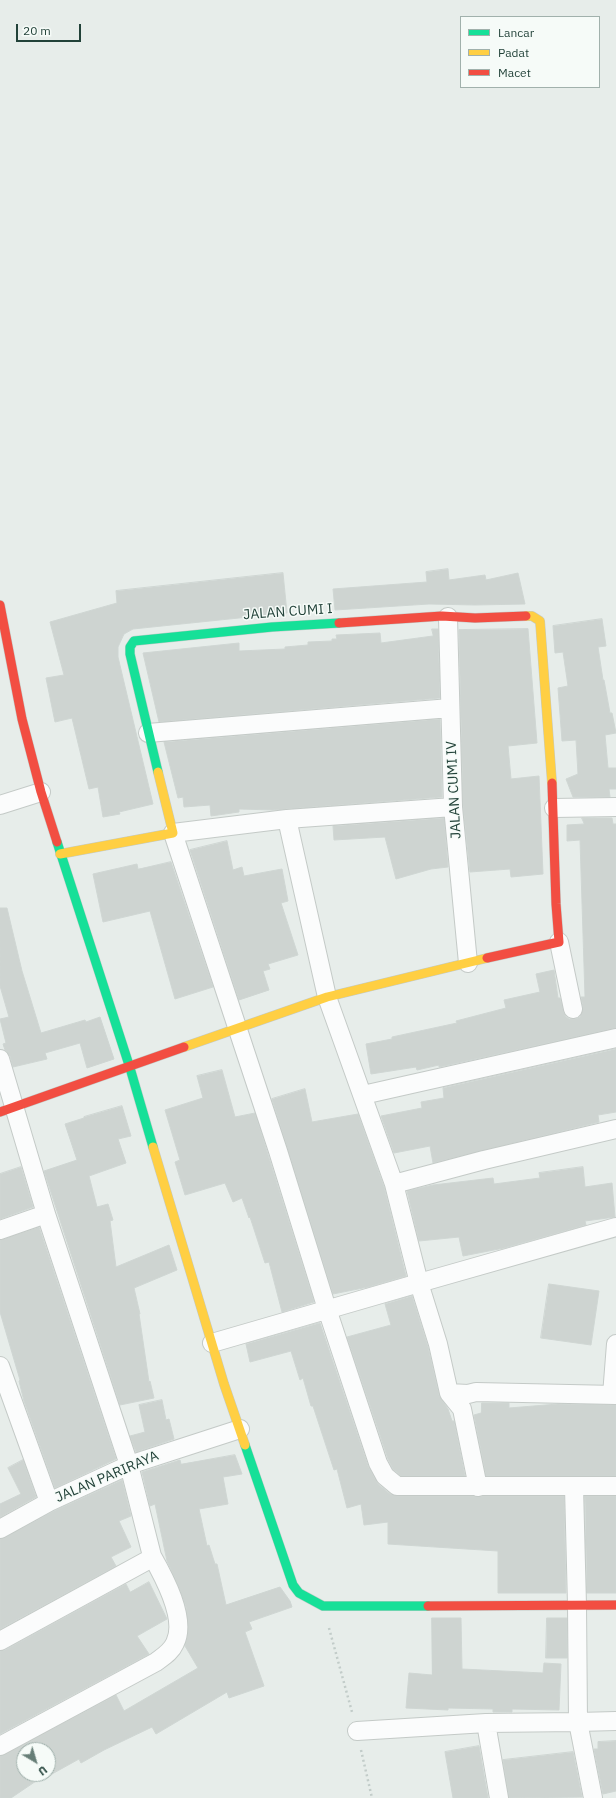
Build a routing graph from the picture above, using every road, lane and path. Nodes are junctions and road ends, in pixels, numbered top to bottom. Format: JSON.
{"nodes":[{"id":1,"x":0,"y":605,"type":"edge"},
{"id":2,"x":448,"y":617,"type":"junction"},
{"id":3,"x":450,"y":708,"type":"junction"},
{"id":4,"x":148,"y":733,"type":"junction"},
{"id":5,"x":41,"y":792,"type":"junction"},
{"id":6,"x":0,"y":805,"type":"edge"},
{"id":7,"x":453,"y":807,"type":"junction"},
{"id":8,"x":616,"y":807,"type":"edge"},
{"id":9,"x":554,"y":808,"type":"junction"},
{"id":10,"x":286,"y":819,"type":"junction"},
{"id":11,"x":173,"y":833,"type":"junction"},
{"id":12,"x":60,"y":854,"type":"junction"},
{"id":13,"x":559,"y":942,"type":"junction"},
{"id":14,"x":468,"y":963,"type":"junction"},
{"id":15,"x":327,"y":997,"type":"junction"},
{"id":16,"x":573,"y":1009,"type":"dead end"},
{"id":17,"x":237,"y":1030,"type":"junction"},
{"id":18,"x":616,"y":1038,"type":"edge"},
{"id":19,"x":0,"y":1059,"type":"edge"},
{"id":20,"x":130,"y":1068,"type":"junction"},
{"id":21,"x":362,"y":1095,"type":"junction"},
{"id":22,"x":7,"y":1109,"type":"edge"},
{"id":23,"x":616,"y":1129,"type":"edge"},
{"id":24,"x":394,"y":1184,"type":"junction"},
{"id":25,"x":46,"y":1214,"type":"junction"},
{"id":26,"x":616,"y":1227,"type":"edge"},
{"id":27,"x":0,"y":1230,"type":"edge"},
{"id":28,"x":419,"y":1283,"type":"junction"},
{"id":29,"x":327,"y":1309,"type":"junction"},
{"id":30,"x":212,"y":1343,"type":"junction"},
{"id":31,"x":616,"y":1344,"type":"edge"},
{"id":32,"x":0,"y":1366,"type":"edge"},
{"id":33,"x":449,"y":1393,"type":"junction"},
{"id":34,"x":614,"y":1395,"type":"edge"},
{"id":35,"x":240,"y":1429,"type":"junction"},
{"id":36,"x":128,"y":1465,"type":"junction"},
{"id":37,"x":616,"y":1486,"type":"edge"},
{"id":38,"x":478,"y":1487,"type":"junction"},
{"id":39,"x":574,"y":1487,"type":"junction"},
{"id":40,"x":49,"y":1502,"type":"junction"},
{"id":41,"x":0,"y":1529,"type":"edge"},
{"id":42,"x":152,"y":1556,"type":"junction"},
{"id":43,"x":578,"y":1605,"type":"junction"},
{"id":44,"x":616,"y":1605,"type":"edge"},
{"id":45,"x":323,"y":1606,"type":"junction"},
{"id":46,"x":0,"y":1641,"type":"edge"},
{"id":47,"x":616,"y":1721,"type":"edge"},
{"id":48,"x":578,"y":1722,"type":"junction"},
{"id":49,"x":486,"y":1723,"type":"junction"},
{"id":50,"x":357,"y":1731,"type":"junction"},
{"id":51,"x":0,"y":1746,"type":"edge"},
{"id":52,"x":372,"y":1798,"type":"edge"},
{"id":53,"x":499,"y":1798,"type":"edge"},
{"id":54,"x":593,"y":1798,"type":"edge"}],
"edges":[{"from":1,"to":5,"type":"street"},
{"from":2,"to":3,"type":"street","name":"JALAN CUMI IV"},
{"from":2,"to":4,"type":"street","name":"JALAN CUMI I"},
{"from":2,"to":9,"type":"street","name":"JALAN CUMI I"},
{"from":3,"to":4,"type":"street"},
{"from":3,"to":7,"type":"street","name":"JALAN CUMI IV"},
{"from":4,"to":11,"type":"street"},
{"from":5,"to":6,"type":"street"},
{"from":5,"to":12,"type":"street"},
{"from":7,"to":10,"type":"street"},
{"from":7,"to":14,"type":"street","name":"JALAN CUMI IV"},
{"from":8,"to":9,"type":"street"},
{"from":9,"to":13,"type":"street"},
{"from":10,"to":11,"type":"street"},
{"from":10,"to":15,"type":"street"},
{"from":11,"to":12,"type":"street"},
{"from":11,"to":17,"type":"street"},
{"from":12,"to":20,"type":"street"},
{"from":13,"to":14,"type":"street"},
{"from":13,"to":16,"type":"street"},
{"from":14,"to":15,"type":"street"},
{"from":15,"to":17,"type":"street"},
{"from":15,"to":21,"type":"street"},
{"from":17,"to":20,"type":"street"},
{"from":17,"to":29,"type":"street"},
{"from":18,"to":21,"type":"street"},
{"from":19,"to":22,"type":"street"},
{"from":20,"to":22,"type":"street"},
{"from":20,"to":30,"type":"street"},
{"from":21,"to":24,"type":"street"},
{"from":22,"to":25,"type":"street"},
{"from":23,"to":24,"type":"street"},
{"from":24,"to":28,"type":"street"},
{"from":25,"to":27,"type":"street"},
{"from":25,"to":36,"type":"street"},
{"from":26,"to":28,"type":"street"},
{"from":28,"to":29,"type":"street"},
{"from":28,"to":33,"type":"street"},
{"from":29,"to":30,"type":"street"},
{"from":29,"to":38,"type":"street"},
{"from":30,"to":35,"type":"street"},
{"from":31,"to":34,"type":"street"},
{"from":32,"to":40,"type":"street"},
{"from":33,"to":34,"type":"street"},
{"from":33,"to":38,"type":"street"},
{"from":35,"to":36,"type":"street","name":"JALAN PARIRAYA"},
{"from":35,"to":45,"type":"street"},
{"from":36,"to":40,"type":"street","name":"JALAN PARIRAYA"},
{"from":36,"to":42,"type":"street"},
{"from":37,"to":39,"type":"street"},
{"from":38,"to":39,"type":"street"},
{"from":39,"to":43,"type":"street"},
{"from":40,"to":41,"type":"street","name":"JALAN PARIRAYA"},
{"from":42,"to":46,"type":"street"},
{"from":42,"to":51,"type":"street"},
{"from":43,"to":44,"type":"street"},
{"from":43,"to":45,"type":"street"},
{"from":43,"to":48,"type":"street"},
{"from":45,"to":50,"type":"path"},
{"from":47,"to":48,"type":"street"},
{"from":48,"to":49,"type":"street"},
{"from":48,"to":54,"type":"street"},
{"from":49,"to":50,"type":"street"},
{"from":49,"to":53,"type":"street"},
{"from":50,"to":52,"type":"path"}]}
